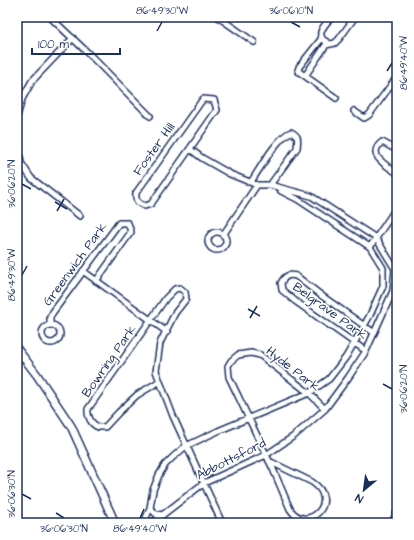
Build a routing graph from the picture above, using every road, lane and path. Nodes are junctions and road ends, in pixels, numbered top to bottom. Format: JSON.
{"nodes":[{"id":1,"x":50,"y":17,"type":"edge"},
{"id":2,"x":218,"y":17,"type":"edge"},
{"id":3,"x":331,"y":17,"type":"edge"},
{"id":4,"x":355,"y":17,"type":"edge"},
{"id":5,"x":73,"y":38,"type":"junction"},
{"id":6,"x":322,"y":38,"type":"junction"},
{"id":7,"x":254,"y":42,"type":"dead end"},
{"id":8,"x":330,"y":44,"type":"junction"},
{"id":9,"x":305,"y":76,"type":"junction"},
{"id":10,"x":397,"y":77,"type":"edge"},
{"id":11,"x":336,"y":98,"type":"dead end"},
{"id":12,"x":354,"y":111,"type":"dead end"},
{"id":13,"x":150,"y":116,"type":"dead end"},
{"id":14,"x":17,"y":117,"type":"edge"},
{"id":15,"x":17,"y":136,"type":"edge"},
{"id":16,"x":190,"y":149,"type":"junction"},
{"id":17,"x":397,"y":150,"type":"edge"},
{"id":18,"x":397,"y":173,"type":"edge"},
{"id":19,"x":251,"y":182,"type":"junction"},
{"id":20,"x":257,"y":185,"type":"junction"},
{"id":21,"x":270,"y":186,"type":"junction"},
{"id":22,"x":397,"y":207,"type":"edge"},
{"id":23,"x":80,"y":216,"type":"dead end"},
{"id":24,"x":223,"y":234,"type":"dead end"},
{"id":25,"x":376,"y":238,"type":"junction"},
{"id":26,"x":370,"y":247,"type":"junction"},
{"id":27,"x":83,"y":271,"type":"junction"},
{"id":28,"x":96,"y":281,"type":"junction"},
{"id":29,"x":151,"y":320,"type":"junction"},
{"id":30,"x":50,"y":325,"type":"dead end"},
{"id":31,"x":364,"y":326,"type":"junction"},
{"id":32,"x":167,"y":332,"type":"junction"},
{"id":33,"x":374,"y":332,"type":"junction"},
{"id":34,"x":355,"y":342,"type":"junction"},
{"id":35,"x":17,"y":349,"type":"edge"},
{"id":36,"x":366,"y":351,"type":"junction"},
{"id":37,"x":160,"y":381,"type":"junction"},
{"id":38,"x":309,"y":393,"type":"junction"},
{"id":39,"x":325,"y":409,"type":"junction"},
{"id":40,"x":248,"y":419,"type":"junction"},
{"id":41,"x":186,"y":446,"type":"junction"},
{"id":42,"x":266,"y":455,"type":"junction"},
{"id":43,"x":269,"y":461,"type":"junction"},
{"id":44,"x":204,"y":483,"type":"junction"},
{"id":45,"x":150,"y":508,"type":"junction"},
{"id":46,"x":397,"y":512,"type":"edge"},
{"id":47,"x":163,"y":515,"type":"junction"},
{"id":48,"x":115,"y":523,"type":"edge"},
{"id":49,"x":144,"y":523,"type":"edge"},
{"id":50,"x":152,"y":523,"type":"edge"},
{"id":51,"x":222,"y":523,"type":"edge"},
{"id":52,"x":392,"y":523,"type":"edge"}],
"edges":[{"from":1,"to":5,"type":"street"},
{"from":2,"to":7,"type":"street"},
{"from":3,"to":6,"type":"street"},
{"from":4,"to":8,"type":"street"},
{"from":5,"to":13,"type":"street"},
{"from":5,"to":14,"type":"street"},
{"from":6,"to":8,"type":"street"},
{"from":6,"to":9,"type":"street"},
{"from":8,"to":9,"type":"street"},
{"from":9,"to":11,"type":"street"},
{"from":10,"to":12,"type":"street"},
{"from":15,"to":23,"type":"street"},
{"from":16,"to":16,"type":"street","name":"Foster Hill"},
{"from":16,"to":19,"type":"street","name":"Abbottsford"},
{"from":17,"to":18,"type":"street"},
{"from":19,"to":20,"type":"street","name":"Abbottsford"},
{"from":19,"to":21,"type":"street"},
{"from":20,"to":21,"type":"street","name":"Abbottsford"},
{"from":20,"to":24,"type":"street"},
{"from":21,"to":25,"type":"street","name":"Abbottsford"},
{"from":21,"to":26,"type":"street","name":"Abbottsford"},
{"from":22,"to":25,"type":"street"},
{"from":25,"to":26,"type":"street"},
{"from":25,"to":33,"type":"street","name":"Abbottsford"},
{"from":26,"to":31,"type":"street","name":"Abbottsford"},
{"from":27,"to":28,"type":"street","name":"Bowring Park"},
{"from":27,"to":28,"type":"street","name":"Greenwich Park"},
{"from":27,"to":30,"type":"street","name":"Greenwich Park"},
{"from":28,"to":29,"type":"street","name":"Bowring Park"},
{"from":29,"to":32,"type":"street","name":"Bowring Park"},
{"from":29,"to":32,"type":"street","name":"Bowring Park"},
{"from":29,"to":37,"type":"street","name":"Bowring Park"},
{"from":31,"to":33,"type":"street","name":"Belgrave Park"},
{"from":31,"to":34,"type":"street","name":"Abbottsford"},
{"from":31,"to":34,"type":"street","name":"Belgrave Park"},
{"from":32,"to":37,"type":"street","name":"Bowring Park"},
{"from":33,"to":36,"type":"street","name":"Abbottsford"},
{"from":34,"to":36,"type":"street","name":"Belgrave Park"},
{"from":34,"to":38,"type":"street","name":"Abbottsford"},
{"from":35,"to":48,"type":"main road"},
{"from":36,"to":39,"type":"street","name":"Abbottsford"},
{"from":37,"to":41,"type":"street","name":"Bowring Park"},
{"from":38,"to":39,"type":"street","name":"Hyde Park"},
{"from":38,"to":40,"type":"street","name":"Abbottsford"},
{"from":38,"to":40,"type":"street","name":"Hyde Park"},
{"from":39,"to":42,"type":"street","name":"Abbottsford"},
{"from":40,"to":41,"type":"street","name":"Abbottsford"},
{"from":40,"to":42,"type":"street","name":"Hyde Park"},
{"from":41,"to":44,"type":"street","name":"Bowring Park"},
{"from":41,"to":45,"type":"street","name":"Abbottsford"},
{"from":42,"to":43,"type":"street","name":"Hyde Park"},
{"from":42,"to":44,"type":"street","name":"Abbottsford"},
{"from":43,"to":43,"type":"street","name":"Hyde Park"},
{"from":44,"to":47,"type":"street","name":"Abbottsford"},
{"from":44,"to":51,"type":"street","name":"Bowring Park"},
{"from":45,"to":47,"type":"street"},
{"from":45,"to":49,"type":"street","name":"Abbottsford"},
{"from":46,"to":52,"type":"street"},
{"from":47,"to":50,"type":"street","name":"Abbottsford"}]}
